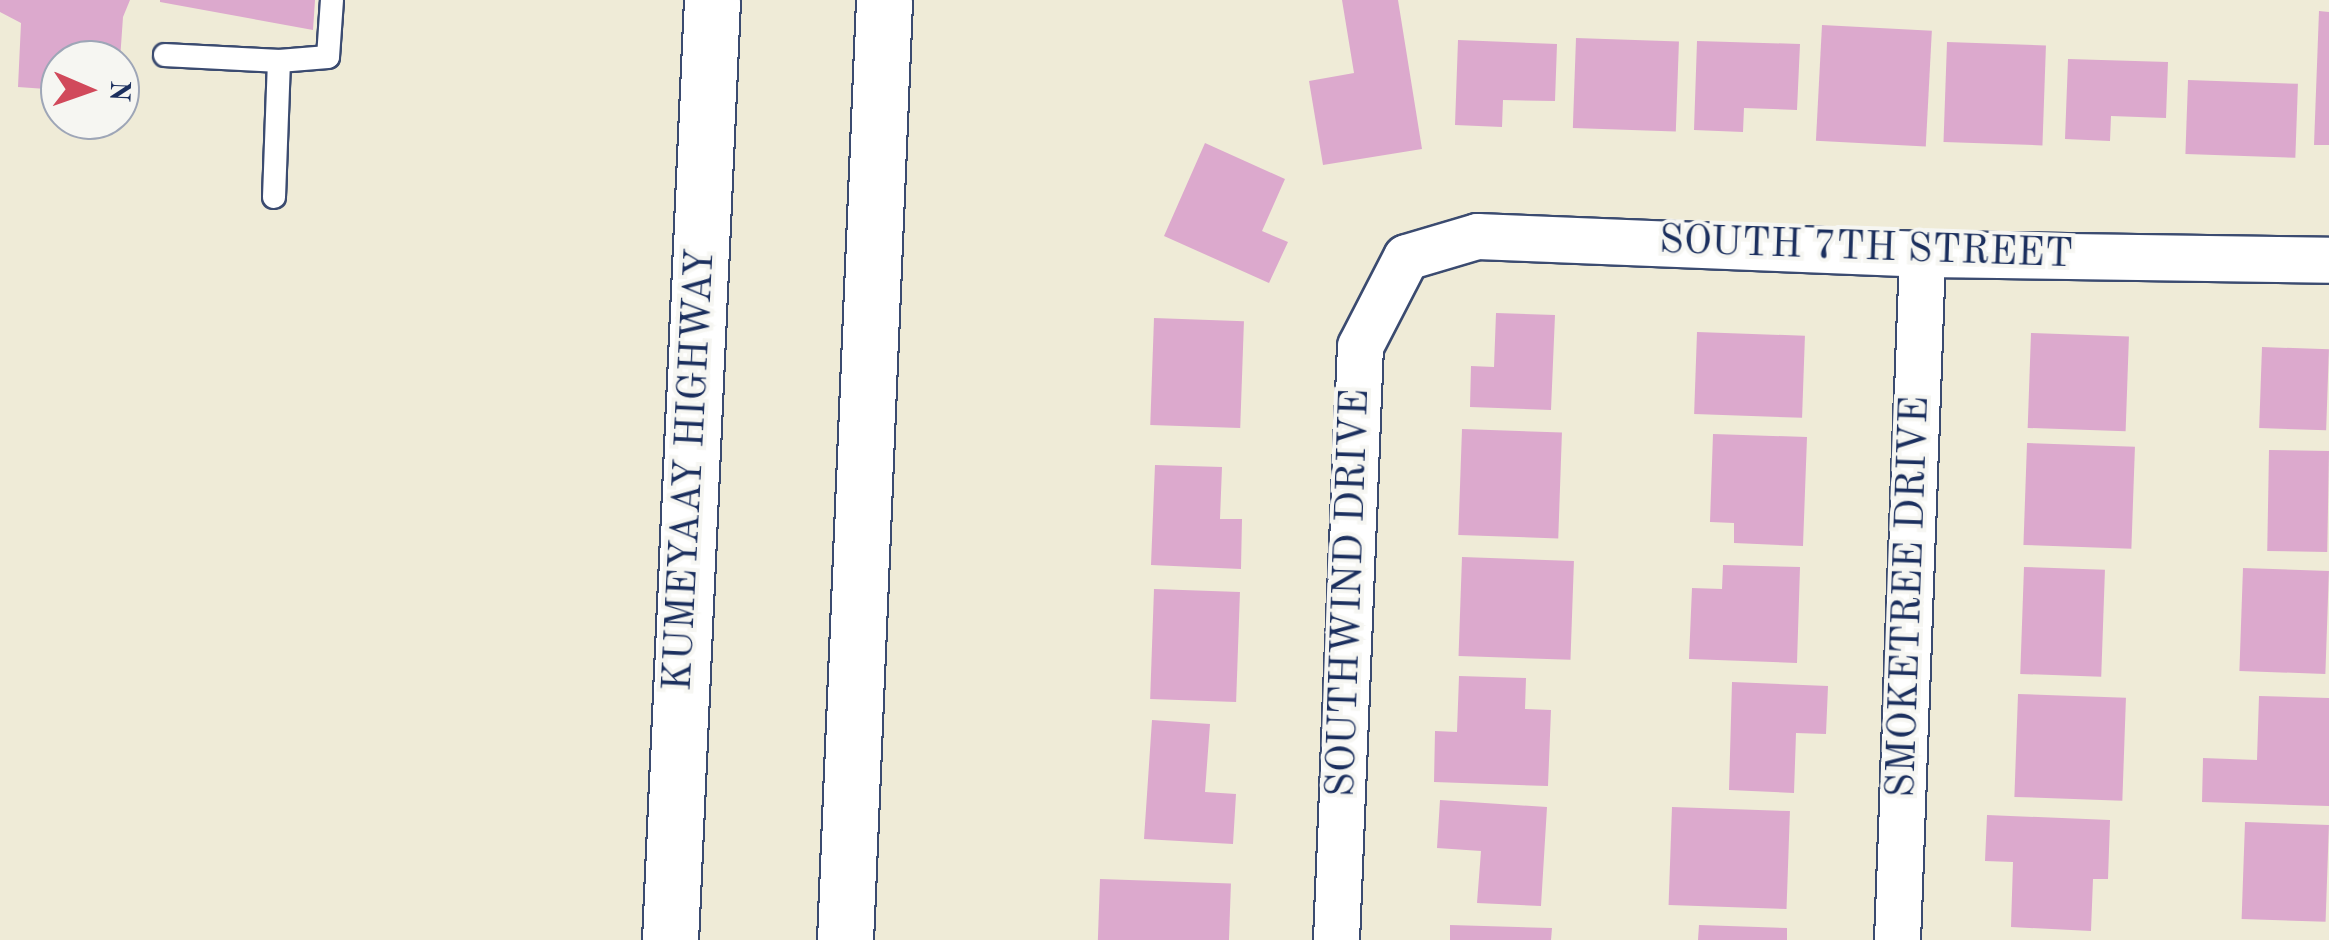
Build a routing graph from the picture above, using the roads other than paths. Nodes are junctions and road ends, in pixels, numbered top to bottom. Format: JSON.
{"nodes":[{"id":1,"x":332,"y":0,"type":"edge"},
{"id":2,"x":712,"y":0,"type":"edge"},
{"id":3,"x":884,"y":0,"type":"edge"},
{"id":4,"x":165,"y":55,"type":"dead end"},
{"id":5,"x":279,"y":60,"type":"junction"},
{"id":6,"x":274,"y":198,"type":"dead end"},
{"id":7,"x":1922,"y":254,"type":"junction"},
{"id":8,"x":1406,"y":257,"type":"joint"},
{"id":9,"x":2329,"y":260,"type":"edge"},
{"id":10,"x":670,"y":940,"type":"edge"},
{"id":11,"x":845,"y":940,"type":"edge"},
{"id":12,"x":1336,"y":940,"type":"edge"},
{"id":13,"x":1897,"y":940,"type":"edge"}],
"edges":[{"from":1,"to":5,"type":"lane"},
{"from":2,"to":10,"type":"highway","name":"KUMEYAAY HIGHWAY"},
{"from":3,"to":11,"type":"highway"},
{"from":4,"to":5,"type":"lane"},
{"from":5,"to":6,"type":"lane"},
{"from":7,"to":8,"type":"street","name":"SOUTH 7TH STREET"},
{"from":7,"to":9,"type":"street","name":"SOUTH 7TH STREET"},
{"from":7,"to":13,"type":"street","name":"SMOKETREE DRIVE"},
{"from":8,"to":12,"type":"street","name":"SOUTHWIND DRIVE"}]}
